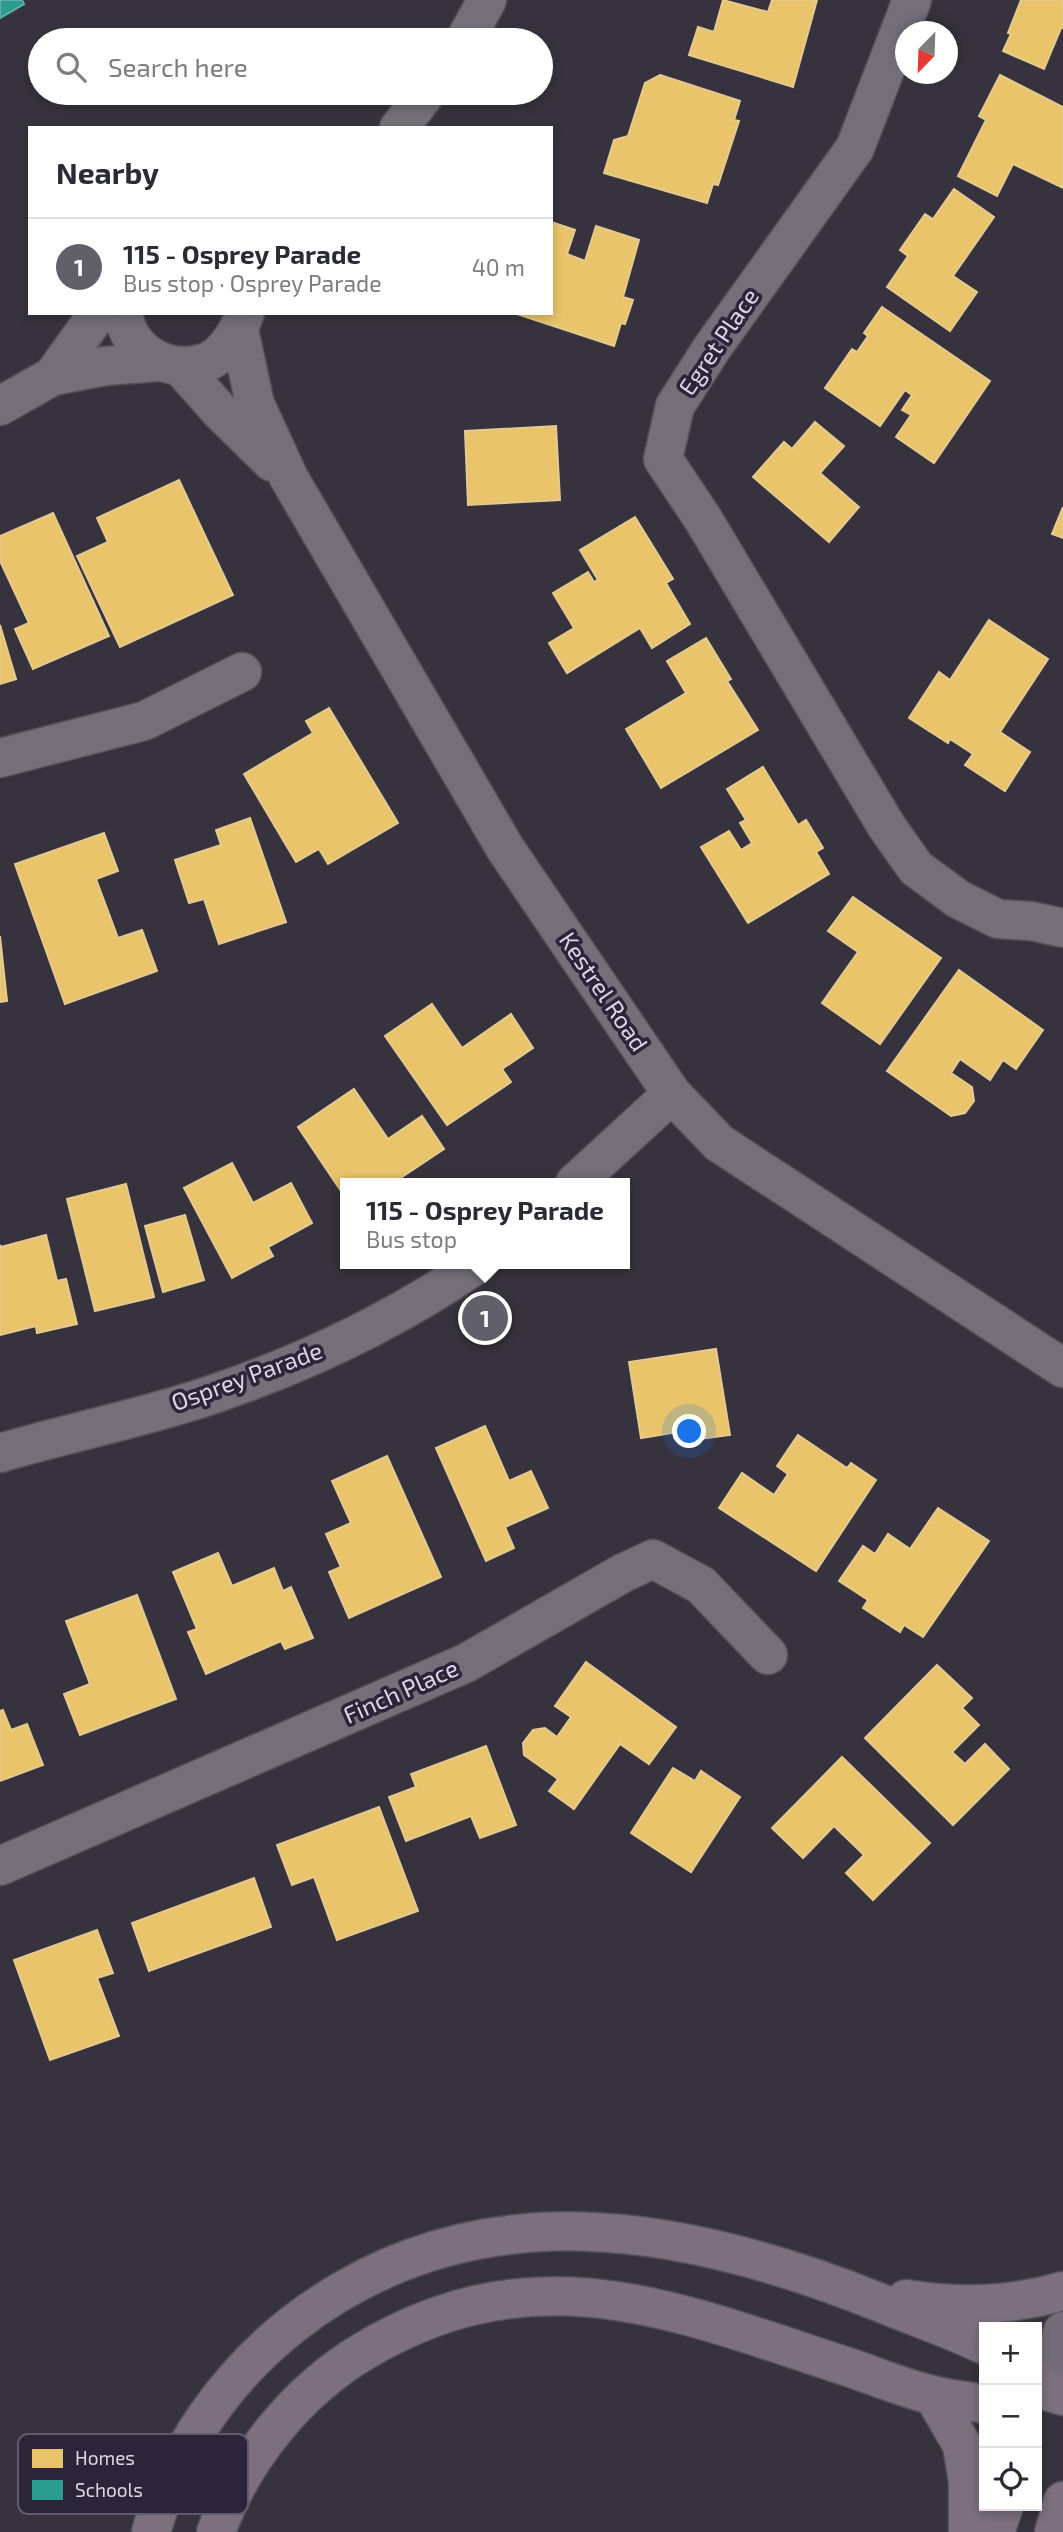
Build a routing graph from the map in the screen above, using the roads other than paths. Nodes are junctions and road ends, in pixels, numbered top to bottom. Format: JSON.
{"nodes":[{"id":1,"x":487,"y":0,"type":"edge"},
{"id":2,"x":912,"y":0,"type":"edge"},
{"id":3,"x":472,"y":28,"type":"edge"},
{"id":4,"x":417,"y":105,"type":"edge"},
{"id":5,"x":401,"y":126,"type":"edge"},
{"id":6,"x":97,"y":315,"type":"edge"},
{"id":7,"x":123,"y":315,"type":"edge"},
{"id":8,"x":242,"y":321,"type":"edge"},
{"id":9,"x":169,"y":364,"type":"junction"},
{"id":10,"x":53,"y":376,"type":"junction"},
{"id":11,"x":0,"y":406,"type":"edge"},
{"id":12,"x":289,"y":478,"type":"junction"},
{"id":13,"x":242,"y":671,"type":"dead end"},
{"id":14,"x":0,"y":758,"type":"edge"},
{"id":15,"x":1063,"y":928,"type":"edge"},
{"id":16,"x":672,"y":1094,"type":"junction"},
{"id":17,"x":580,"y":1178,"type":"edge"},
{"id":18,"x":469,"y":1269,"type":"edge"},
{"id":19,"x":1063,"y":1368,"type":"edge"},
{"id":20,"x":0,"y":1452,"type":"edge"},
{"id":21,"x":768,"y":1655,"type":"dead end"},
{"id":22,"x":0,"y":1866,"type":"edge"},
{"id":23,"x":845,"y":2288,"type":"junction"},
{"id":24,"x":1063,"y":2291,"type":"edge"},
{"id":25,"x":1063,"y":2331,"type":"edge"},
{"id":26,"x":979,"y":2343,"type":"edge"},
{"id":27,"x":1043,"y":2393,"type":"edge"},
{"id":28,"x":933,"y":2395,"type":"junction"},
{"id":29,"x":979,"y":2403,"type":"edge"},
{"id":30,"x":194,"y":2434,"type":"edge"},
{"id":31,"x":248,"y":2466,"type":"edge"},
{"id":32,"x":1063,"y":2501,"type":"edge"},
{"id":33,"x":1002,"y":2511,"type":"edge"},
{"id":34,"x":158,"y":2514,"type":"edge"},
{"id":35,"x":224,"y":2514,"type":"edge"},
{"id":36,"x":151,"y":2532,"type":"edge"},
{"id":37,"x":216,"y":2532,"type":"edge"},
{"id":38,"x":968,"y":2532,"type":"edge"},
{"id":39,"x":995,"y":2532,"type":"edge"},
{"id":40,"x":1054,"y":2532,"type":"edge"}],
"edges":[{"from":1,"to":3,"type":"street"},
{"from":2,"to":15,"type":"street","name":"Egret Place"},
{"from":4,"to":5,"type":"street"},
{"from":6,"to":10,"type":"street"},
{"from":7,"to":9,"type":"street","name":"Kestrel Road"},
{"from":8,"to":9,"type":"street"},
{"from":8,"to":12,"type":"street","name":"Kestrel Road"},
{"from":9,"to":10,"type":"street"},
{"from":9,"to":12,"type":"street","name":"Kestrel Road"},
{"from":10,"to":11,"type":"street"},
{"from":12,"to":16,"type":"street","name":"Kestrel Road"},
{"from":13,"to":14,"type":"street"},
{"from":16,"to":17,"type":"street"},
{"from":16,"to":19,"type":"street","name":"Kestrel Road"},
{"from":18,"to":20,"type":"street","name":"Osprey Parade"},
{"from":21,"to":22,"type":"street","name":"Finch Place"},
{"from":23,"to":24,"type":"highway"},
{"from":23,"to":26,"type":"highway"},
{"from":23,"to":30,"type":"highway"},
{"from":25,"to":27,"type":"main road"},
{"from":28,"to":29,"type":"highway"},
{"from":28,"to":31,"type":"highway"},
{"from":28,"to":38,"type":"highway"},
{"from":32,"to":40,"type":"highway"},
{"from":33,"to":39,"type":"highway"},
{"from":34,"to":36,"type":"highway"},
{"from":35,"to":37,"type":"highway"}]}
